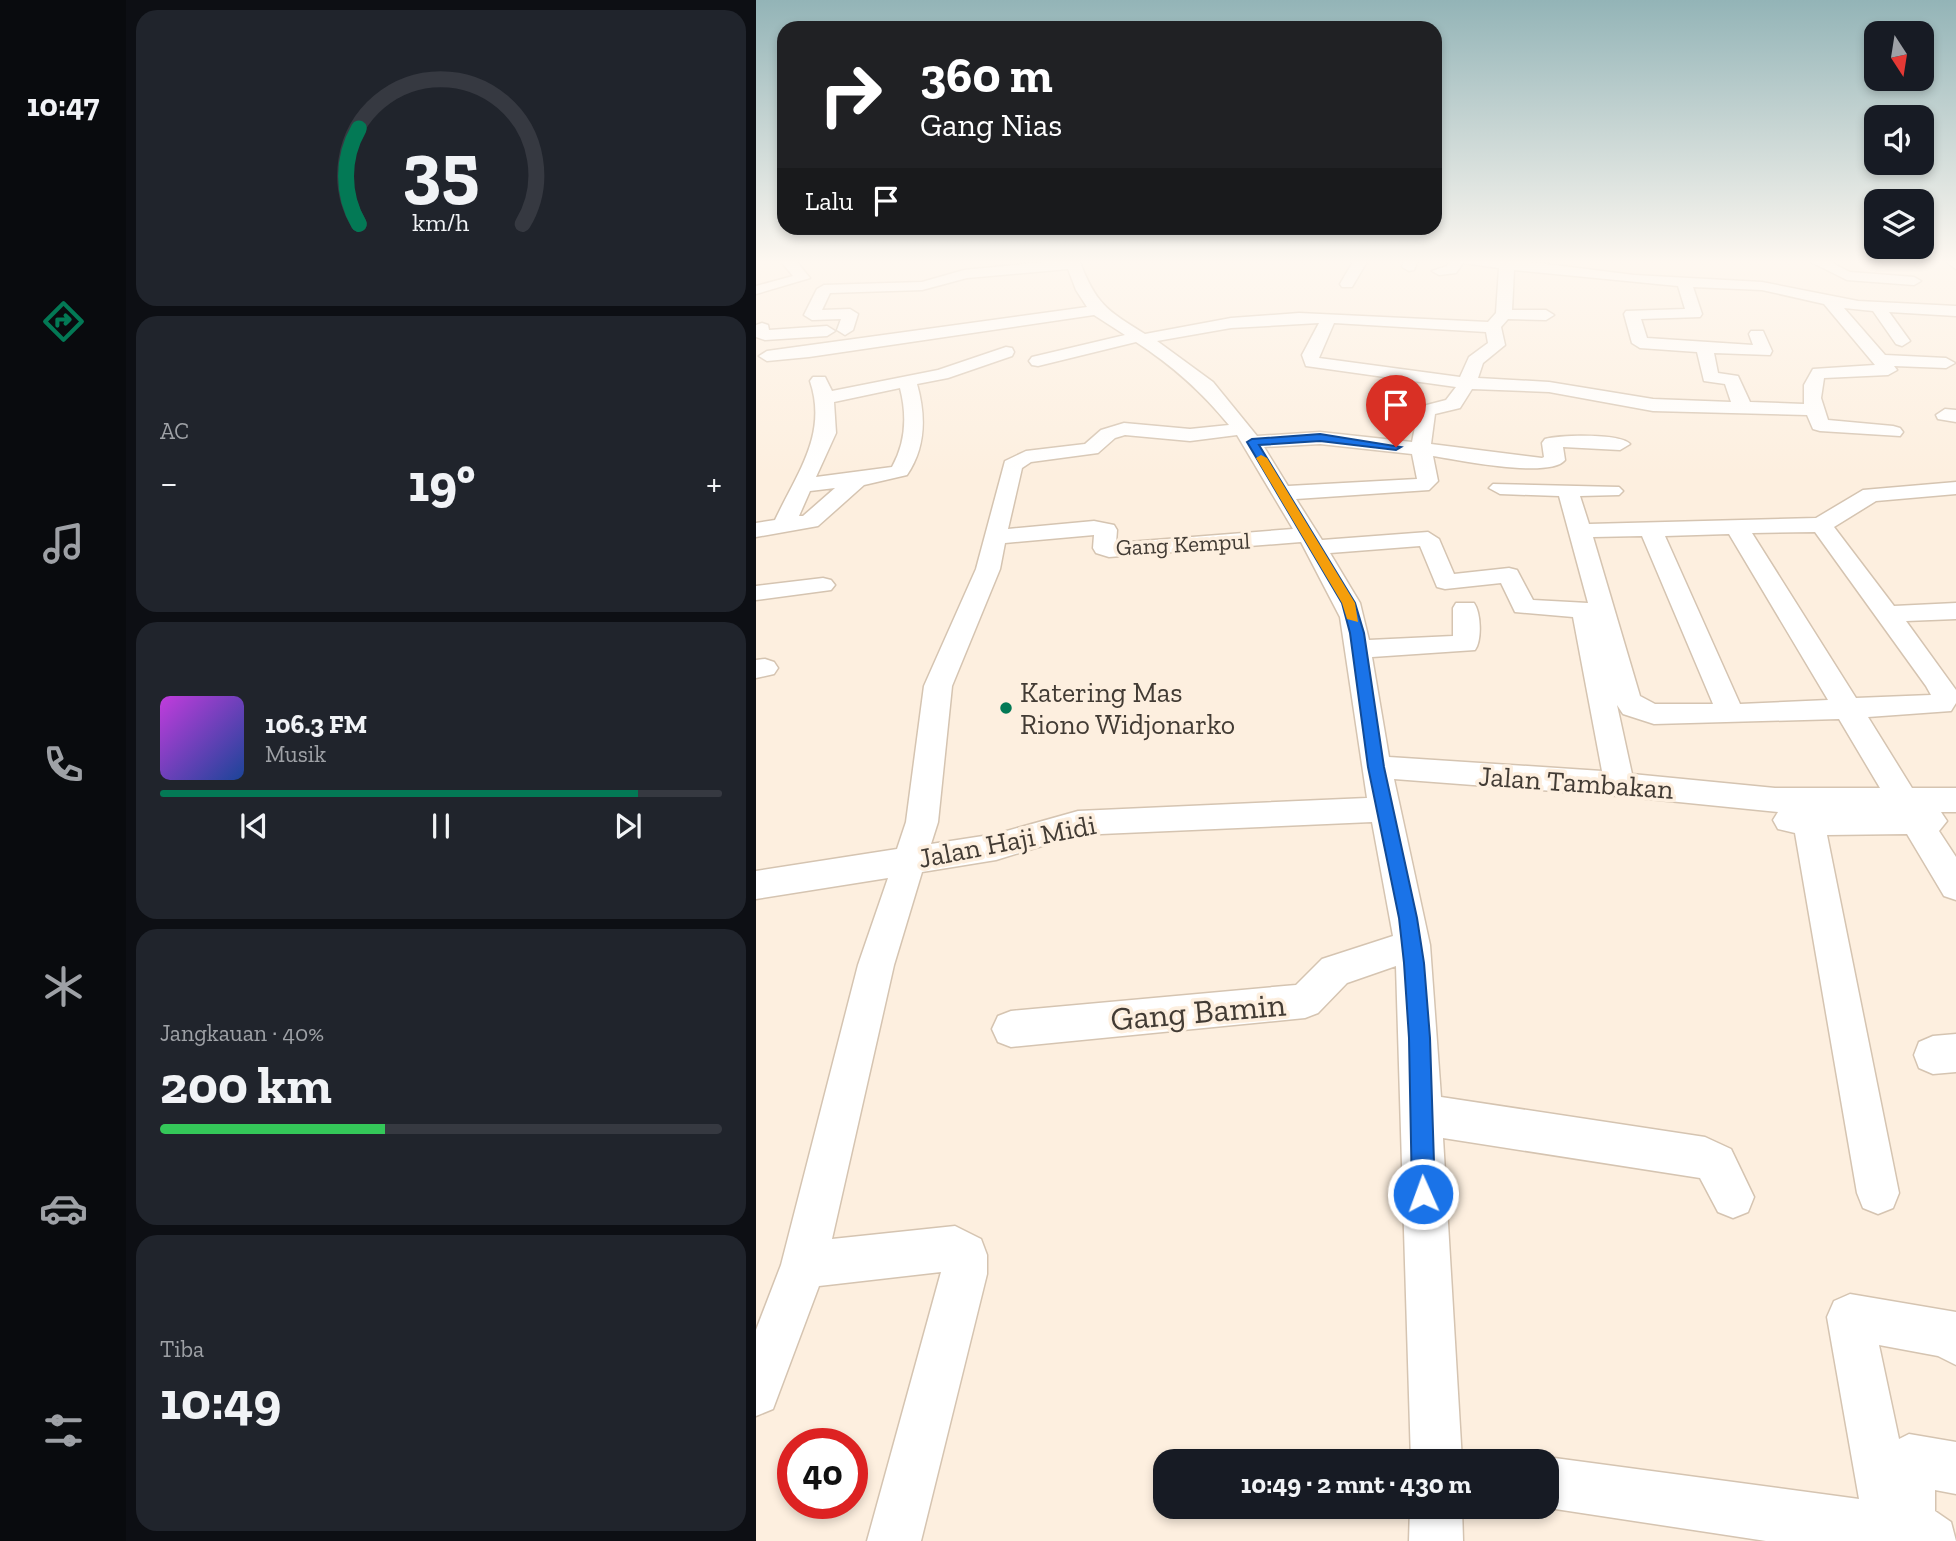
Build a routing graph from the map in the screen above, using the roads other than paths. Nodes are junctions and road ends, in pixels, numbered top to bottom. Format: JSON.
{"nodes":[{"id":1,"x":760,"y":332,"type":"edge"},
{"id":2,"x":814,"y":332,"type":"edge"},
{"id":3,"x":878,"y":332,"type":"edge"},
{"id":4,"x":943,"y":332,"type":"edge"},
{"id":5,"x":1131,"y":332,"type":"edge"},
{"id":6,"x":1174,"y":332,"type":"edge"},
{"id":7,"x":1322,"y":332,"type":"edge"},
{"id":8,"x":1498,"y":332,"type":"edge"},
{"id":9,"x":1636,"y":332,"type":"edge"},
{"id":10,"x":1857,"y":332,"type":"edge"},
{"id":11,"x":1895,"y":332,"type":"edge"},
{"id":12,"x":1757,"y":334,"type":"dead end"},
{"id":13,"x":1141,"y":338,"type":"junction"},
{"id":14,"x":1902,"y":341,"type":"dead end"},
{"id":15,"x":875,"y":345,"type":"junction"},
{"id":16,"x":1705,"y":348,"type":"junction"},
{"id":17,"x":1006,"y":352,"type":"dead end"},
{"id":18,"x":767,"y":356,"type":"dead end"},
{"id":19,"x":1881,"y":360,"type":"junction"},
{"id":20,"x":1038,"y":361,"type":"dead end"},
{"id":21,"x":1946,"y":363,"type":"dead end"},
{"id":22,"x":907,"y":382,"type":"junction"},
{"id":23,"x":1467,"y":383,"type":"junction"},
{"id":24,"x":1743,"y":409,"type":"junction"},
{"id":25,"x":1814,"y":410,"type":"junction"},
{"id":26,"x":1893,"y":432,"type":"dead end"},
{"id":27,"x":1248,"y":436,"type":"junction"},
{"id":28,"x":1620,"y":444,"type":"dead end"},
{"id":29,"x":1421,"y":449,"type":"junction"},
{"id":30,"x":858,"y":479,"type":"junction"},
{"id":31,"x":804,"y":485,"type":"junction"},
{"id":32,"x":1500,"y":488,"type":"dead end"},
{"id":33,"x":1956,"y":488,"type":"edge"},
{"id":34,"x":1568,"y":490,"type":"junction"},
{"id":35,"x":1612,"y":491,"type":"dead end"},
{"id":36,"x":1281,"y":493,"type":"junction"},
{"id":37,"x":1821,"y":525,"type":"junction"},
{"id":38,"x":783,"y":527,"type":"junction"},
{"id":39,"x":1737,"y":528,"type":"junction"},
{"id":40,"x":756,"y":530,"type":"edge"},
{"id":41,"x":1651,"y":530,"type":"junction"},
{"id":42,"x":1578,"y":531,"type":"junction"},
{"id":43,"x":996,"y":537,"type":"junction"},
{"id":44,"x":1311,"y":541,"type":"junction"},
{"id":45,"x":823,"y":585,"type":"dead end"},
{"id":46,"x":756,"y":593,"type":"edge"},
{"id":47,"x":1465,"y":608,"type":"dead end"},
{"id":48,"x":1956,"y":611,"type":"edge"},
{"id":49,"x":1891,"y":614,"type":"junction"},
{"id":50,"x":1359,"y":649,"type":"junction"},
{"id":51,"x":1848,"y":709,"type":"junction"},
{"id":52,"x":1731,"y":714,"type":"junction"},
{"id":53,"x":1376,"y":767,"type":"junction"},
{"id":54,"x":1619,"y":784,"type":"junction"},
{"id":55,"x":1775,"y":800,"type":"junction"},
{"id":56,"x":1956,"y":800,"type":"edge"},
{"id":57,"x":1385,"y":809,"type":"junction"},
{"id":58,"x":1909,"y":811,"type":"junction"},
{"id":59,"x":1956,"y":820,"type":"edge"},
{"id":60,"x":1809,"y":823,"type":"junction"},
{"id":61,"x":912,"y":859,"type":"junction"},
{"id":62,"x":756,"y":885,"type":"edge"},
{"id":63,"x":1956,"y":886,"type":"edge"},
{"id":64,"x":1412,"y":945,"type":"junction"},
{"id":65,"x":1010,"y":1029,"type":"dead end"},
{"id":66,"x":1420,"y":1114,"type":"junction"},
{"id":67,"x":1878,"y":1194,"type":"dead end"},
{"id":68,"x":1733,"y":1197,"type":"dead end"},
{"id":69,"x":804,"y":1265,"type":"junction"},
{"id":70,"x":1956,"y":1341,"type":"edge"},
{"id":71,"x":756,"y":1392,"type":"edge"},
{"id":72,"x":1435,"y":1449,"type":"edge"},
{"id":73,"x":1956,"y":1468,"type":"edge"},
{"id":74,"x":1559,"y":1485,"type":"edge"},
{"id":75,"x":1436,"y":1519,"type":"edge"},
{"id":76,"x":1812,"y":1531,"type":"edge"},
{"id":77,"x":1911,"y":1535,"type":"edge"},
{"id":78,"x":894,"y":1541,"type":"edge"},
{"id":79,"x":1436,"y":1541,"type":"edge"}],
"edges":[{"from":1,"to":2,"type":"street"},
{"from":3,"to":15,"type":"street"},
{"from":4,"to":15,"type":"street"},
{"from":5,"to":13,"type":"street"},
{"from":6,"to":13,"type":"street"},
{"from":7,"to":23,"type":"street"},
{"from":8,"to":23,"type":"street"},
{"from":9,"to":16,"type":"street"},
{"from":10,"to":19,"type":"street"},
{"from":11,"to":14,"type":"street"},
{"from":12,"to":16,"type":"street"},
{"from":13,"to":20,"type":"street"},
{"from":13,"to":27,"type":"street"},
{"from":15,"to":18,"type":"street"},
{"from":16,"to":24,"type":"street"},
{"from":17,"to":22,"type":"street"},
{"from":19,"to":21,"type":"street"},
{"from":19,"to":25,"type":"street"},
{"from":22,"to":30,"type":"street"},
{"from":22,"to":31,"type":"street"},
{"from":23,"to":24,"type":"street"},
{"from":23,"to":29,"type":"street"},
{"from":24,"to":25,"type":"street"},
{"from":25,"to":26,"type":"street"},
{"from":27,"to":29,"type":"street"},
{"from":27,"to":36,"type":"street"},
{"from":27,"to":43,"type":"street"},
{"from":28,"to":29,"type":"street"},
{"from":29,"to":36,"type":"street"},
{"from":30,"to":31,"type":"street"},
{"from":30,"to":38,"type":"street"},
{"from":31,"to":38,"type":"street"},
{"from":32,"to":34,"type":"street"},
{"from":33,"to":37,"type":"street"},
{"from":34,"to":35,"type":"street"},
{"from":34,"to":42,"type":"street"},
{"from":36,"to":44,"type":"street"},
{"from":37,"to":39,"type":"street"},
{"from":37,"to":49,"type":"street"},
{"from":38,"to":40,"type":"street"},
{"from":39,"to":41,"type":"street"},
{"from":39,"to":51,"type":"street"},
{"from":41,"to":42,"type":"street"},
{"from":41,"to":52,"type":"street"},
{"from":42,"to":52,"type":"street"},
{"from":43,"to":44,"type":"street","name":"Gang Kempul"},
{"from":43,"to":61,"type":"street"},
{"from":44,"to":50,"type":"street"},
{"from":44,"to":54,"type":"street"},
{"from":45,"to":46,"type":"street"},
{"from":47,"to":50,"type":"street"},
{"from":48,"to":49,"type":"street"},
{"from":49,"to":51,"type":"street"},
{"from":50,"to":53,"type":"street"},
{"from":51,"to":52,"type":"street"},
{"from":51,"to":58,"type":"street"},
{"from":53,"to":54,"type":"street","name":"Jalan Tambakan"},
{"from":53,"to":57,"type":"street"},
{"from":54,"to":55,"type":"street","name":"Jalan Tambakan"},
{"from":55,"to":58,"type":"street","name":"Jalan Tambakan"},
{"from":55,"to":60,"type":"street","name":"Jalan Tambakan"},
{"from":56,"to":58,"type":"street","name":"Jalan Tambakan"},
{"from":57,"to":61,"type":"street","name":"Jalan Haji Midi"},
{"from":57,"to":64,"type":"street"},
{"from":58,"to":59,"type":"street","name":"Jalan Tambakan"},
{"from":58,"to":60,"type":"street","name":"Jalan Tambakan"},
{"from":58,"to":63,"type":"street"},
{"from":60,"to":67,"type":"street"},
{"from":61,"to":62,"type":"street","name":"Jalan Haji Midi"},
{"from":61,"to":69,"type":"street"},
{"from":64,"to":65,"type":"street","name":"Gang Bamin"},
{"from":64,"to":66,"type":"street"},
{"from":66,"to":68,"type":"street"},
{"from":66,"to":72,"type":"street"},
{"from":69,"to":71,"type":"street"},
{"from":69,"to":78,"type":"street"},
{"from":70,"to":77,"type":"street"},
{"from":73,"to":77,"type":"street"},
{"from":74,"to":76,"type":"street"},
{"from":75,"to":79,"type":"street"},
{"from":76,"to":77,"type":"street"}]}
